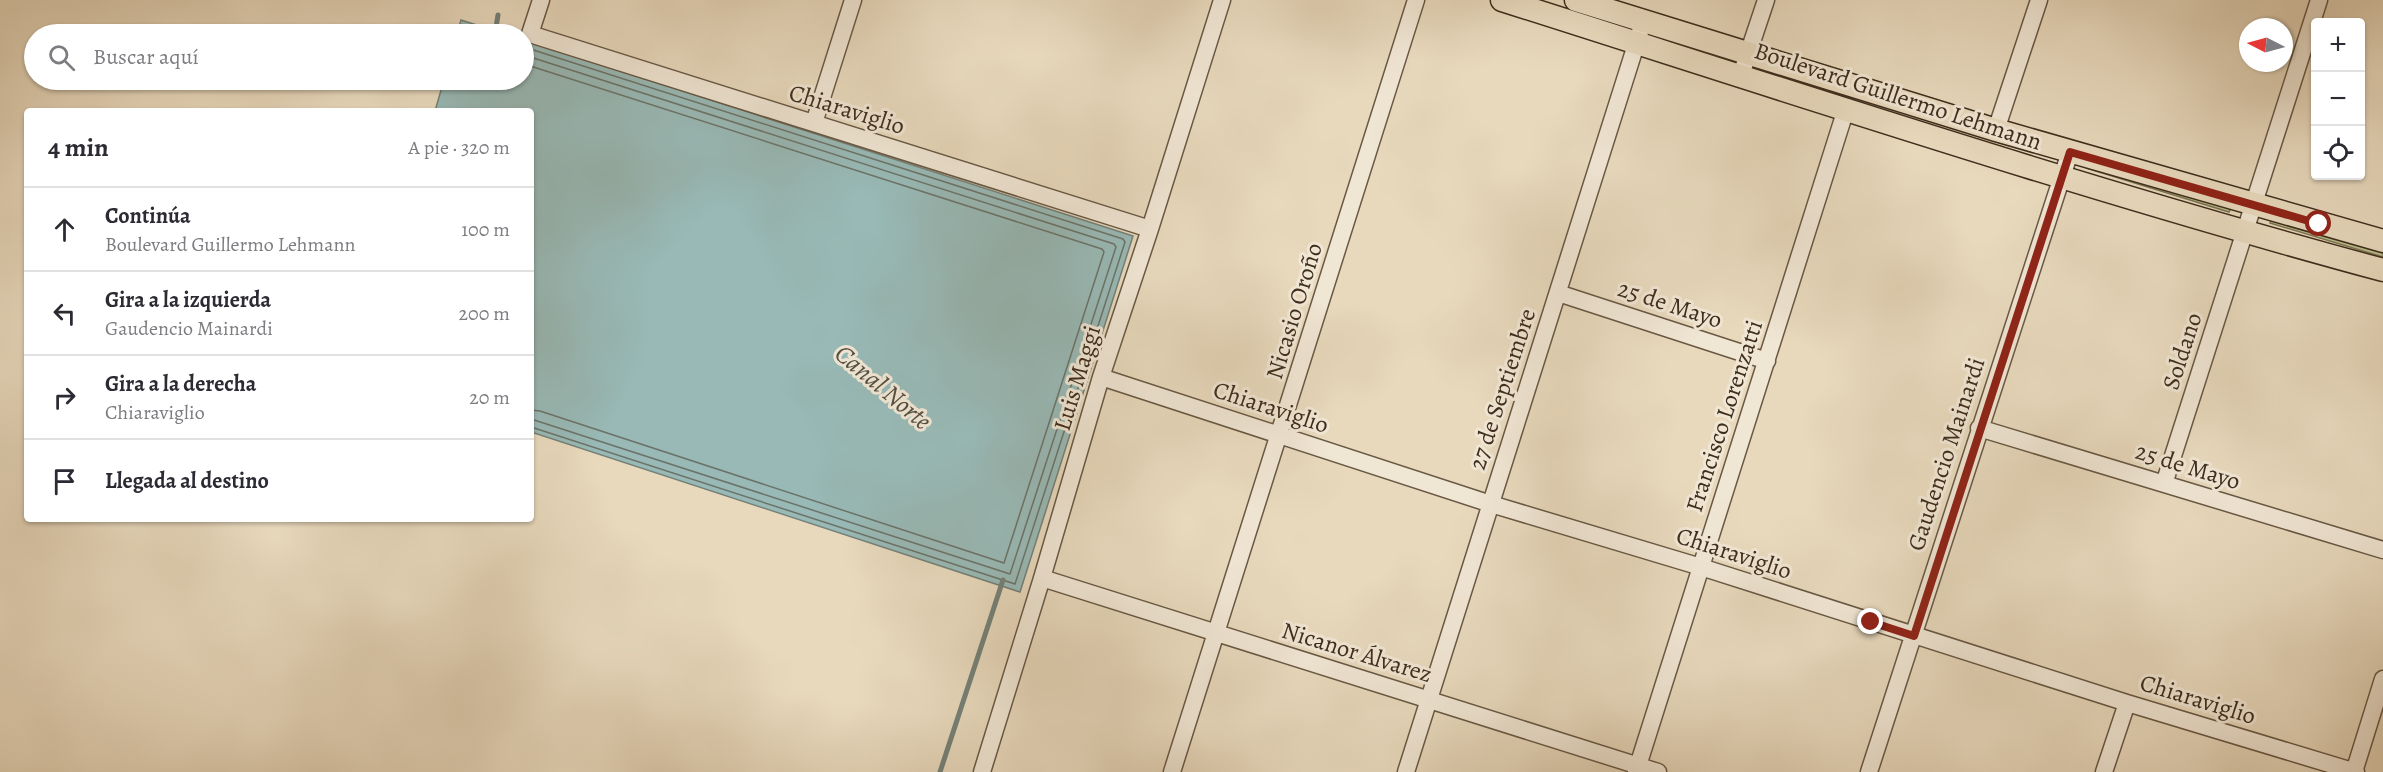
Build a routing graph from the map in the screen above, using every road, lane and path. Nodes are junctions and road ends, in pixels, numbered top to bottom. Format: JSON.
{"nodes":[{"id":1,"x":541,"y":0,"type":"edge"},
{"id":2,"x":853,"y":0,"type":"edge"},
{"id":3,"x":1222,"y":0,"type":"edge"},
{"id":4,"x":1416,"y":0,"type":"edge"},
{"id":5,"x":1502,"y":0,"type":"edge"},
{"id":6,"x":1576,"y":0,"type":"edge"},
{"id":7,"x":1766,"y":0,"type":"edge"},
{"id":8,"x":2038,"y":0,"type":"edge"},
{"id":9,"x":2319,"y":0,"type":"edge"},
{"id":10,"x":1644,"y":21,"type":"junction"},
{"id":11,"x":533,"y":24,"type":"edge"},
{"id":12,"x":534,"y":35,"type":"edge"},
{"id":13,"x":1636,"y":43,"type":"junction"},
{"id":14,"x":1749,"y":53,"type":"junction"},
{"id":15,"x":1741,"y":75,"type":"junction"},
{"id":16,"x":1846,"y":109,"type":"junction"},
{"id":17,"x":814,"y":123,"type":"junction"},
{"id":18,"x":1996,"y":130,"type":"junction"},
{"id":19,"x":2070,"y":152,"type":"junction"},
{"id":20,"x":2062,"y":177,"type":"junction"},
{"id":21,"x":2255,"y":206,"type":"junction"},
{"id":22,"x":1150,"y":229,"type":"junction"},
{"id":23,"x":2246,"y":233,"type":"junction"},
{"id":24,"x":2383,"y":241,"type":"edge"},
{"id":25,"x":2383,"y":270,"type":"edge"},
{"id":26,"x":1558,"y":293,"type":"junction"},
{"id":27,"x":1767,"y":361,"type":"junction"},
{"id":28,"x":1101,"y":378,"type":"junction"},
{"id":29,"x":1979,"y":428,"type":"junction"},
{"id":30,"x":1280,"y":435,"type":"junction"},
{"id":31,"x":2164,"y":484,"type":"junction"},
{"id":32,"x":1491,"y":504,"type":"junction"},
{"id":33,"x":2383,"y":550,"type":"edge"},
{"id":34,"x":1701,"y":567,"type":"junction"},
{"id":35,"x":1042,"y":578,"type":"junction"},
{"id":36,"x":1215,"y":632,"type":"junction"},
{"id":37,"x":1914,"y":636,"type":"junction"},
{"id":38,"x":2383,"y":679,"type":"edge"},
{"id":39,"x":1429,"y":700,"type":"junction"},
{"id":40,"x":2127,"y":703,"type":"junction"},
{"id":41,"x":1637,"y":769,"type":"edge"},
{"id":42,"x":982,"y":772,"type":"edge"},
{"id":43,"x":1172,"y":772,"type":"edge"},
{"id":44,"x":1406,"y":772,"type":"edge"},
{"id":45,"x":1658,"y":772,"type":"edge"},
{"id":46,"x":1869,"y":772,"type":"edge"},
{"id":47,"x":2104,"y":772,"type":"edge"},
{"id":48,"x":2355,"y":772,"type":"edge"}],
"edges":[{"from":1,"to":11,"type":"street","name":"Chiaraviglio"},
{"from":2,"to":17,"type":"street"},
{"from":3,"to":22,"type":"street","name":"Luis Maggi"},
{"from":4,"to":30,"type":"street","name":"Nicasio Oroño"},
{"from":5,"to":13,"type":"main road","name":"Boulevard Guillermo Lehmann"},
{"from":6,"to":10,"type":"main road","name":"Boulevard Guillermo Lehmann"},
{"from":7,"to":14,"type":"street"},
{"from":8,"to":18,"type":"street"},
{"from":9,"to":21,"type":"street","name":"Soldano"},
{"from":10,"to":13,"type":"street","name":"27 de Septiembre"},
{"from":10,"to":14,"type":"main road","name":"Boulevard Guillermo Lehmann"},
{"from":12,"to":17,"type":"street","name":"Chiaraviglio"},
{"from":13,"to":15,"type":"main road","name":"Boulevard Guillermo Lehmann"},
{"from":13,"to":26,"type":"street","name":"27 de Septiembre"},
{"from":14,"to":15,"type":"street"},
{"from":14,"to":18,"type":"main road","name":"Boulevard Guillermo Lehmann"},
{"from":15,"to":16,"type":"main road","name":"Boulevard Guillermo Lehmann"},
{"from":16,"to":20,"type":"main road","name":"Boulevard Guillermo Lehmann"},
{"from":16,"to":27,"type":"street","name":"Francisco Lorenzatti"},
{"from":17,"to":22,"type":"street","name":"Chiaraviglio"},
{"from":18,"to":19,"type":"main road","name":"Boulevard Guillermo Lehmann"},
{"from":19,"to":20,"type":"street","name":"Gaudencio Mainardi"},
{"from":19,"to":21,"type":"main road","name":"Boulevard Guillermo Lehmann"},
{"from":20,"to":23,"type":"main road","name":"Boulevard Guillermo Lehmann"},
{"from":20,"to":29,"type":"street","name":"Gaudencio Mainardi"},
{"from":21,"to":23,"type":"street","name":"Soldano"},
{"from":21,"to":24,"type":"main road","name":"Boulevard Guillermo Lehmann"},
{"from":22,"to":28,"type":"street","name":"Luis Maggi"},
{"from":23,"to":25,"type":"main road","name":"Boulevard Guillermo Lehmann"},
{"from":23,"to":31,"type":"street","name":"Soldano"},
{"from":26,"to":27,"type":"street","name":"25 de Mayo"},
{"from":26,"to":32,"type":"street","name":"27 de Septiembre"},
{"from":27,"to":34,"type":"street","name":"Francisco Lorenzatti"},
{"from":28,"to":30,"type":"street","name":"Chiaraviglio"},
{"from":28,"to":35,"type":"street","name":"Luis Maggi"},
{"from":29,"to":31,"type":"street","name":"25 de Mayo"},
{"from":29,"to":37,"type":"street","name":"Gaudencio Mainardi"},
{"from":30,"to":32,"type":"street","name":"Chiaraviglio"},
{"from":30,"to":36,"type":"street","name":"Nicasio Oroño"},
{"from":31,"to":33,"type":"street","name":"25 de Mayo"},
{"from":32,"to":34,"type":"street","name":"Chiaraviglio"},
{"from":32,"to":39,"type":"street","name":"27 de Septiembre"},
{"from":34,"to":37,"type":"street","name":"Chiaraviglio"},
{"from":34,"to":41,"type":"street","name":"Francisco Lorenzatti"},
{"from":35,"to":36,"type":"street","name":"Nicanor Álvarez"},
{"from":35,"to":42,"type":"street","name":"Luis Maggi"},
{"from":36,"to":39,"type":"street","name":"Nicanor Álvarez"},
{"from":36,"to":43,"type":"street","name":"Nicasio Oroño"},
{"from":37,"to":40,"type":"street","name":"Chiaraviglio"},
{"from":37,"to":46,"type":"street","name":"Gaudencio Mainardi"},
{"from":38,"to":48,"type":"street"},
{"from":39,"to":41,"type":"street","name":"Nicanor Álvarez"},
{"from":39,"to":44,"type":"street","name":"27 de Septiembre"},
{"from":40,"to":47,"type":"street"},
{"from":40,"to":48,"type":"street","name":"Chiaraviglio"},
{"from":41,"to":45,"type":"street","name":"Nicanor Álvarez"}]}
